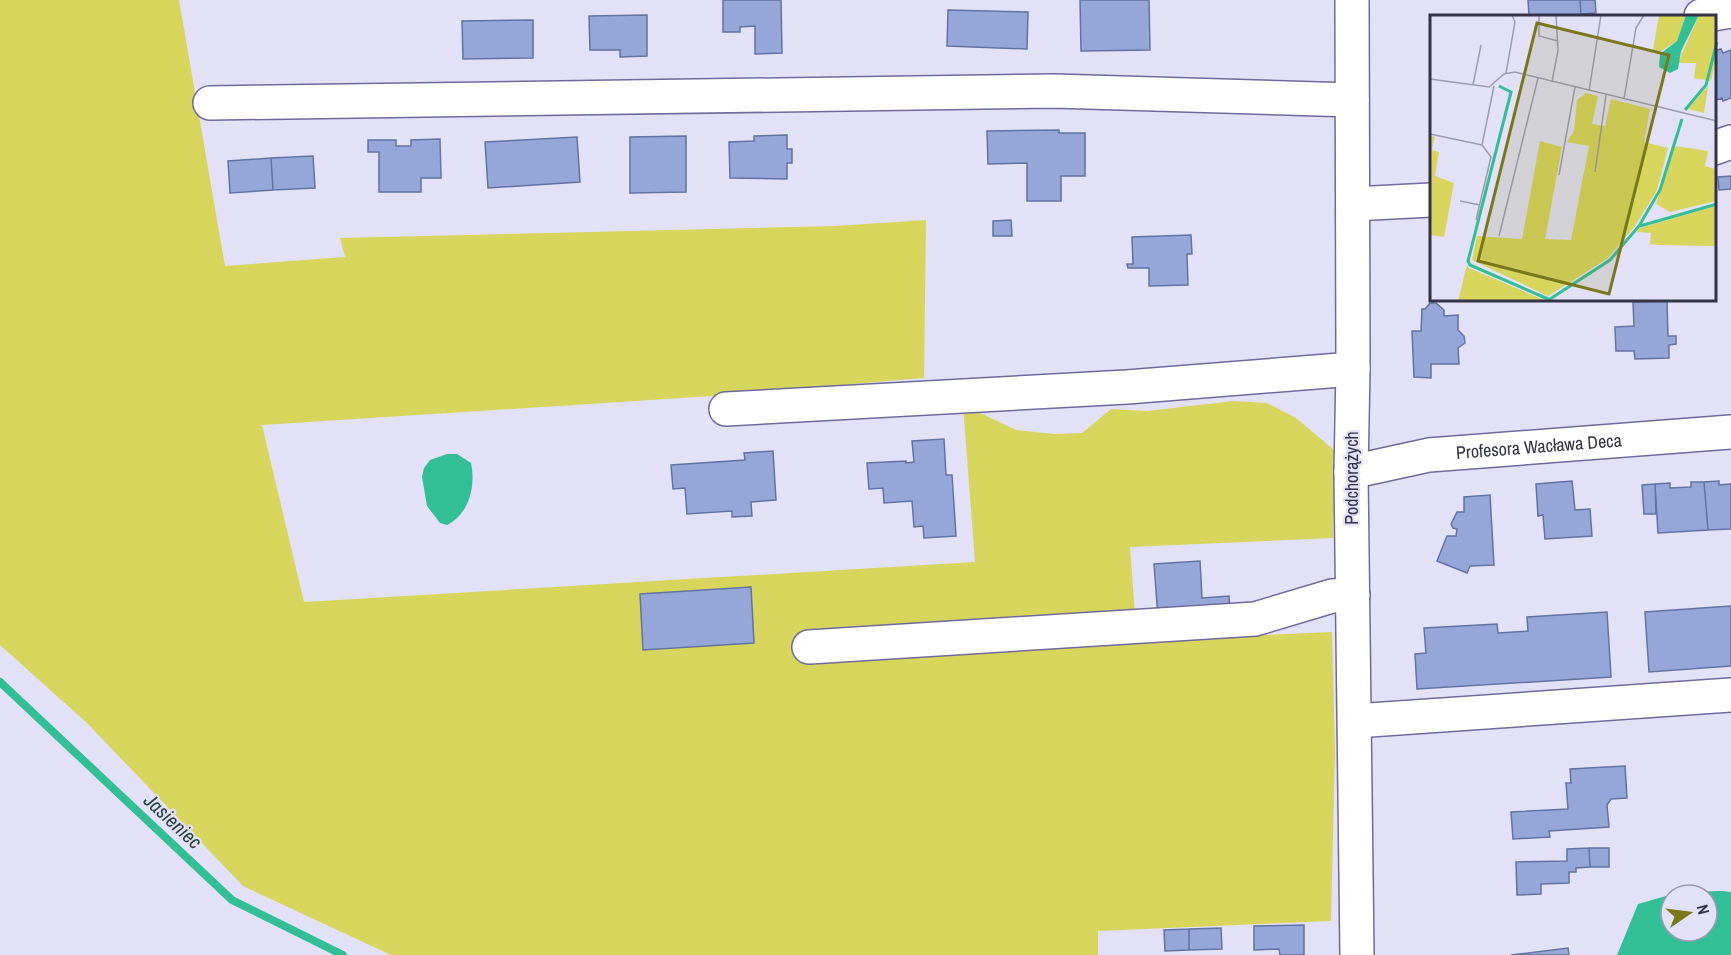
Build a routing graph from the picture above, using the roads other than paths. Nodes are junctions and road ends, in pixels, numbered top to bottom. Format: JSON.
{"nodes":[{"id":1,"x":1352,"y":0,"type":"edge"},
{"id":2,"x":1731,"y":11,"type":"edge"},
{"id":3,"x":1707,"y":15,"type":"edge"},
{"id":4,"x":1352,"y":100,"type":"junction"},
{"id":5,"x":210,"y":103,"type":"dead end"},
{"id":6,"x":1731,"y":142,"type":"edge"},
{"id":7,"x":1716,"y":147,"type":"edge"},
{"id":8,"x":1430,"y":200,"type":"edge"},
{"id":9,"x":1353,"y":204,"type":"junction"},
{"id":10,"x":1353,"y":369,"type":"junction"},
{"id":11,"x":726,"y":409,"type":"dead end"},
{"id":12,"x":1731,"y":432,"type":"edge"},
{"id":13,"x":1351,"y":472,"type":"junction"},
{"id":14,"x":1353,"y":595,"type":"junction"},
{"id":15,"x":809,"y":646,"type":"dead end"},
{"id":16,"x":1731,"y":695,"type":"edge"},
{"id":17,"x":1355,"y":721,"type":"junction"},
{"id":18,"x":1357,"y":955,"type":"edge"}],
"edges":[{"from":1,"to":4,"type":"street","name":"Podchorążych"},
{"from":2,"to":3,"type":"street"},
{"from":4,"to":5,"type":"street"},
{"from":4,"to":9,"type":"street","name":"Podchorążych"},
{"from":6,"to":7,"type":"street"},
{"from":8,"to":9,"type":"street"},
{"from":9,"to":10,"type":"street","name":"Podchorążych"},
{"from":10,"to":11,"type":"street"},
{"from":10,"to":13,"type":"street","name":"Podchorążych"},
{"from":12,"to":13,"type":"street","name":"Profesora Wacława Deca"},
{"from":13,"to":14,"type":"street","name":"Podchorążych"},
{"from":14,"to":15,"type":"street"},
{"from":14,"to":17,"type":"street","name":"Podchorążych"},
{"from":16,"to":17,"type":"street"},
{"from":17,"to":18,"type":"street","name":"Podchorążych"}]}
